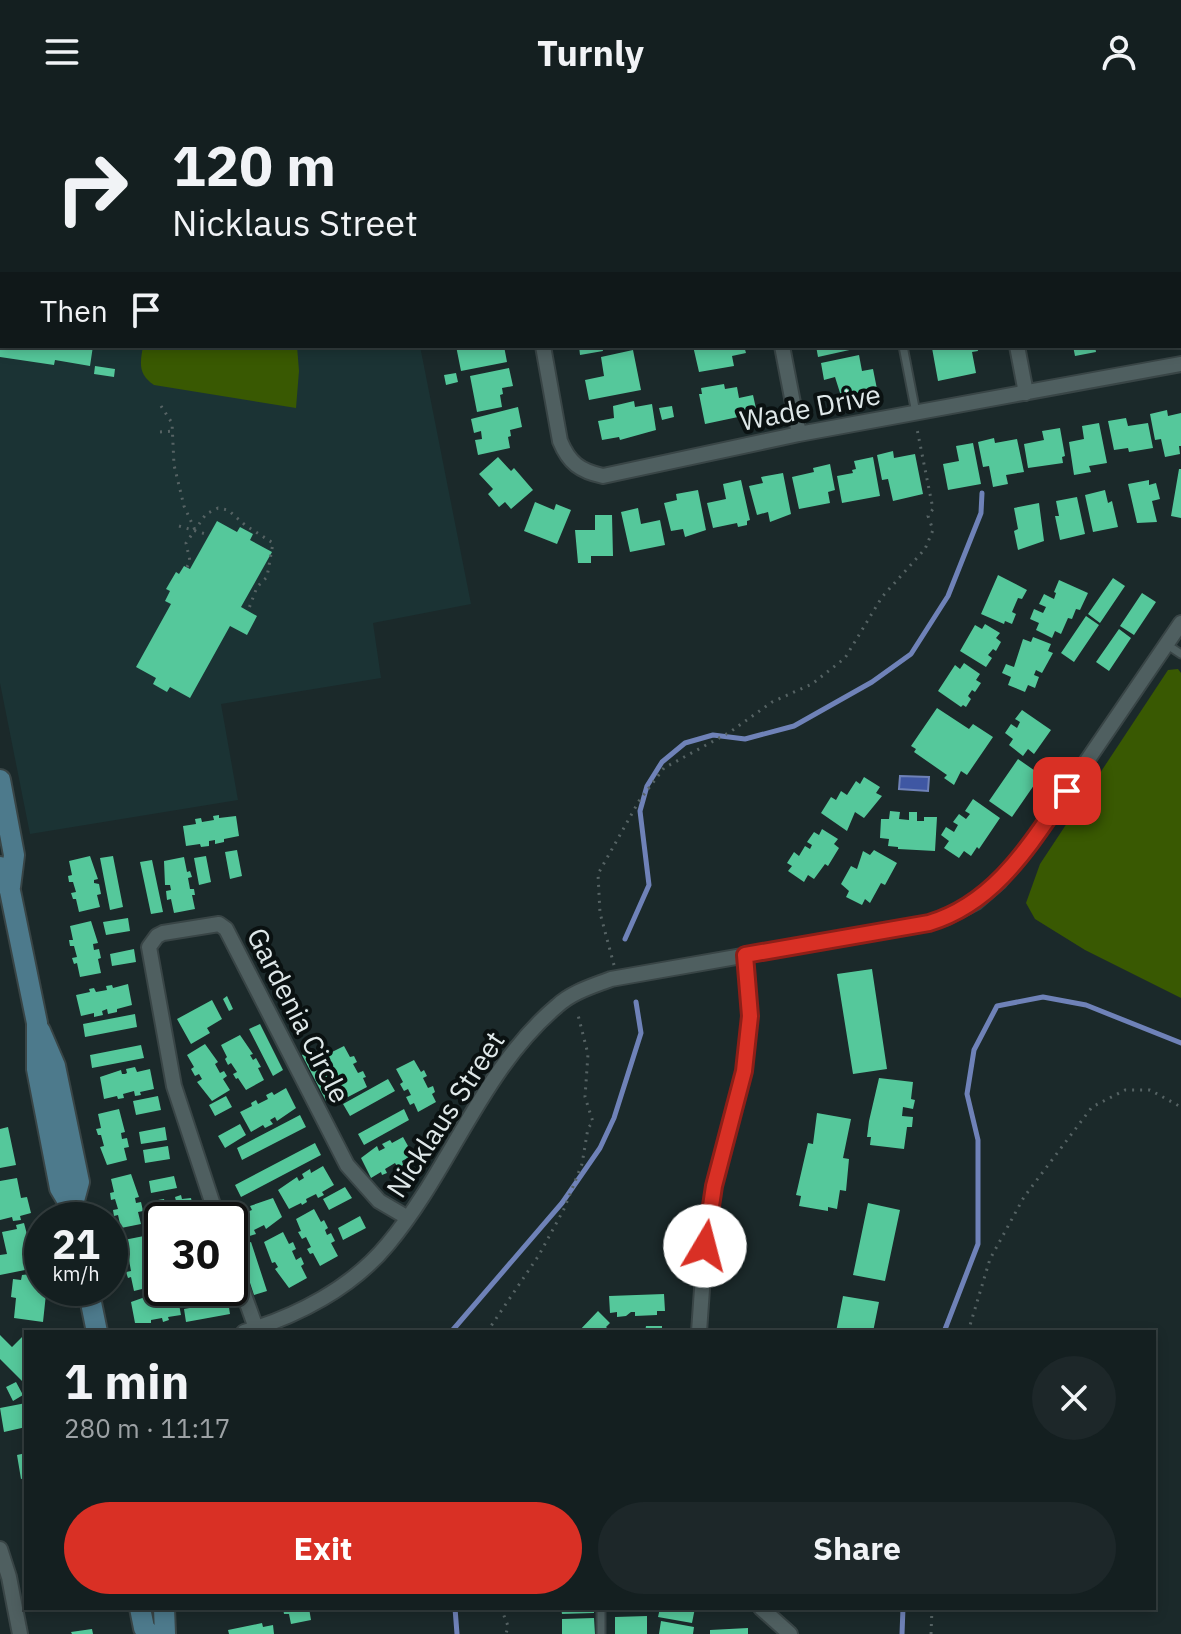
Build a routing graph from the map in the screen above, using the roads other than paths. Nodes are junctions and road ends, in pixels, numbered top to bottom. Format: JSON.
{"nodes":[{"id":1,"x":543,"y":348,"type":"edge"},
{"id":2,"x":782,"y":348,"type":"edge"},
{"id":3,"x":903,"y":348,"type":"edge"},
{"id":4,"x":1017,"y":348,"type":"edge"},
{"id":5,"x":1181,"y":364,"type":"edge"},
{"id":6,"x":1026,"y":393,"type":"junction"},
{"id":7,"x":916,"y":413,"type":"junction"},
{"id":8,"x":799,"y":434,"type":"junction"},
{"id":9,"x":1181,"y":623,"type":"edge"},
{"id":10,"x":1166,"y":644,"type":"junction"},
{"id":11,"x":1181,"y":654,"type":"edge"},
{"id":12,"x":0,"y":780,"type":"edge"},
{"id":13,"x":0,"y":867,"type":"edge"},
{"id":14,"x":10,"y":891,"type":"junction"},
{"id":15,"x":745,"y":955,"type":"junction"},
{"id":16,"x":68,"y":1202,"type":"edge"},
{"id":17,"x":212,"y":1202,"type":"edge"},
{"id":18,"x":408,"y":1218,"type":"junction"},
{"id":19,"x":92,"y":1306,"type":"edge"},
{"id":20,"x":244,"y":1306,"type":"edge"},
{"id":21,"x":97,"y":1330,"type":"edge"},
{"id":22,"x":250,"y":1330,"type":"edge"},
{"id":23,"x":699,"y":1330,"type":"edge"},
{"id":24,"x":0,"y":1549,"type":"edge"},
{"id":25,"x":140,"y":1610,"type":"edge"},
{"id":26,"x":164,"y":1610,"type":"edge"},
{"id":27,"x":601,"y":1610,"type":"edge"},
{"id":28,"x":763,"y":1610,"type":"edge"},
{"id":29,"x":20,"y":1634,"type":"edge"},
{"id":30,"x":149,"y":1634,"type":"edge"},
{"id":31,"x":165,"y":1634,"type":"edge"},
{"id":32,"x":601,"y":1634,"type":"edge"},
{"id":33,"x":790,"y":1634,"type":"edge"}],
"edges":[{"from":1,"to":8,"type":"street","name":"Wade Drive"},
{"from":2,"to":8,"type":"street"},
{"from":3,"to":7,"type":"lane"},
{"from":4,"to":6,"type":"street"},
{"from":5,"to":6,"type":"street","name":"Wade Drive"},
{"from":6,"to":7,"type":"street","name":"Wade Drive"},
{"from":7,"to":8,"type":"street","name":"Wade Drive"},
{"from":9,"to":10,"type":"street","name":"Nicklaus Street"},
{"from":10,"to":11,"type":"lane"},
{"from":10,"to":15,"type":"street","name":"Nicklaus Street"},
{"from":12,"to":14,"type":"main road"},
{"from":13,"to":14,"type":"main road"},
{"from":14,"to":16,"type":"main road"},
{"from":15,"to":18,"type":"street","name":"Nicklaus Street"},
{"from":15,"to":23,"type":"street"},
{"from":17,"to":18,"type":"street","name":"Gardenia Circle"},
{"from":18,"to":22,"type":"street","name":"Nicklaus Street"},
{"from":19,"to":21,"type":"main road"},
{"from":20,"to":22,"type":"street"},
{"from":24,"to":29,"type":"street"},
{"from":25,"to":30,"type":"main road"},
{"from":26,"to":31,"type":"main road"},
{"from":27,"to":32,"type":"lane"},
{"from":28,"to":33,"type":"street"}]}
